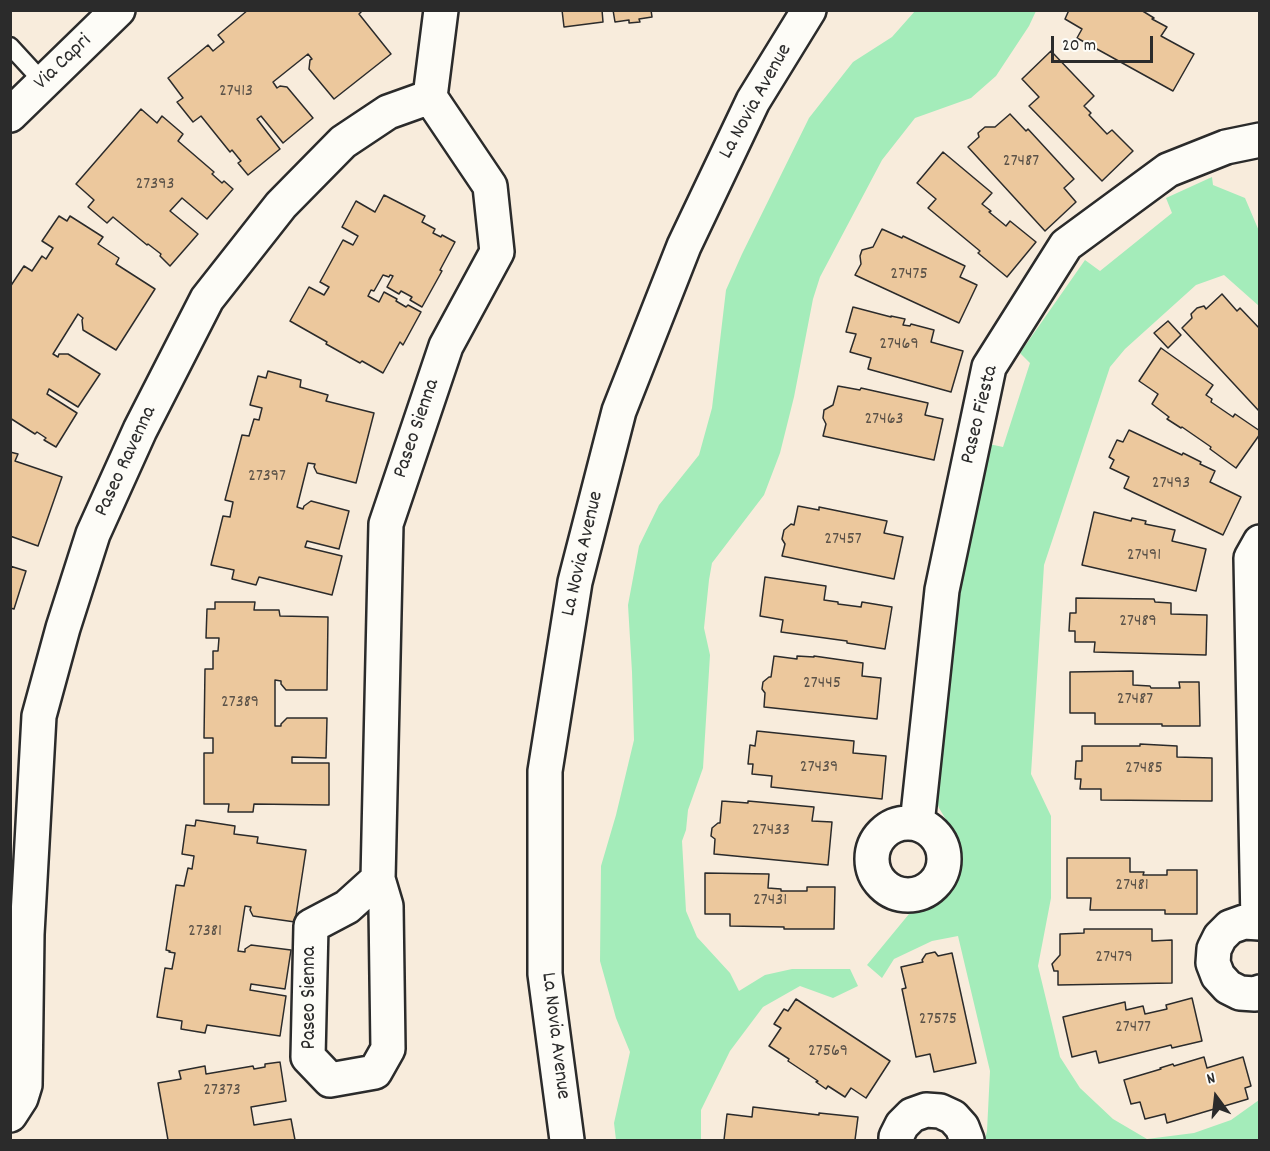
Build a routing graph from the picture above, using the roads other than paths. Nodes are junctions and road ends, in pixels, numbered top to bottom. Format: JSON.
{"nodes":[{"id":1,"x":118,"y":10,"type":"edge"},
{"id":2,"x":441,"y":10,"type":"edge"},
{"id":3,"x":809,"y":10,"type":"edge"},
{"id":4,"x":10,"y":46,"type":"edge"},
{"id":5,"x":44,"y":83,"type":"junction"},
{"id":6,"x":430,"y":97,"type":"junction"},
{"id":7,"x":10,"y":116,"type":"edge"},
{"id":8,"x":1260,"y":140,"type":"edge"},
{"id":9,"x":1260,"y":542,"type":"edge"},
{"id":10,"x":917,"y":824,"type":"dead end"},
{"id":11,"x":378,"y":879,"type":"junction"},
{"id":12,"x":1259,"y":923,"type":"edge"},
{"id":13,"x":19,"y":935,"type":"edge"},
{"id":14,"x":1260,"y":992,"type":"edge"},
{"id":15,"x":10,"y":1115,"type":"edge"},
{"id":16,"x":567,"y":1140,"type":"edge"},
{"id":17,"x":896,"y":1140,"type":"edge"},
{"id":18,"x":968,"y":1140,"type":"edge"}],
"edges":[{"from":1,"to":5,"type":"street","name":"Via Capri"},
{"from":2,"to":6,"type":"street"},
{"from":3,"to":16,"type":"street","name":"La Novia Avenue"},
{"from":4,"to":5,"type":"lane"},
{"from":5,"to":7,"type":"street","name":"Via Capri"},
{"from":6,"to":11,"type":"street","name":"Paseo Sienna"},
{"from":6,"to":13,"type":"street","name":"Paseo Ravenna"},
{"from":8,"to":10,"type":"street","name":"Paseo Fiesta"},
{"from":9,"to":12,"type":"street"},
{"from":11,"to":11,"type":"street","name":"Paseo Sienna"},
{"from":12,"to":14,"type":"street"},
{"from":13,"to":15,"type":"street","name":"Paseo Ravenna"},
{"from":17,"to":18,"type":"street"}]}
